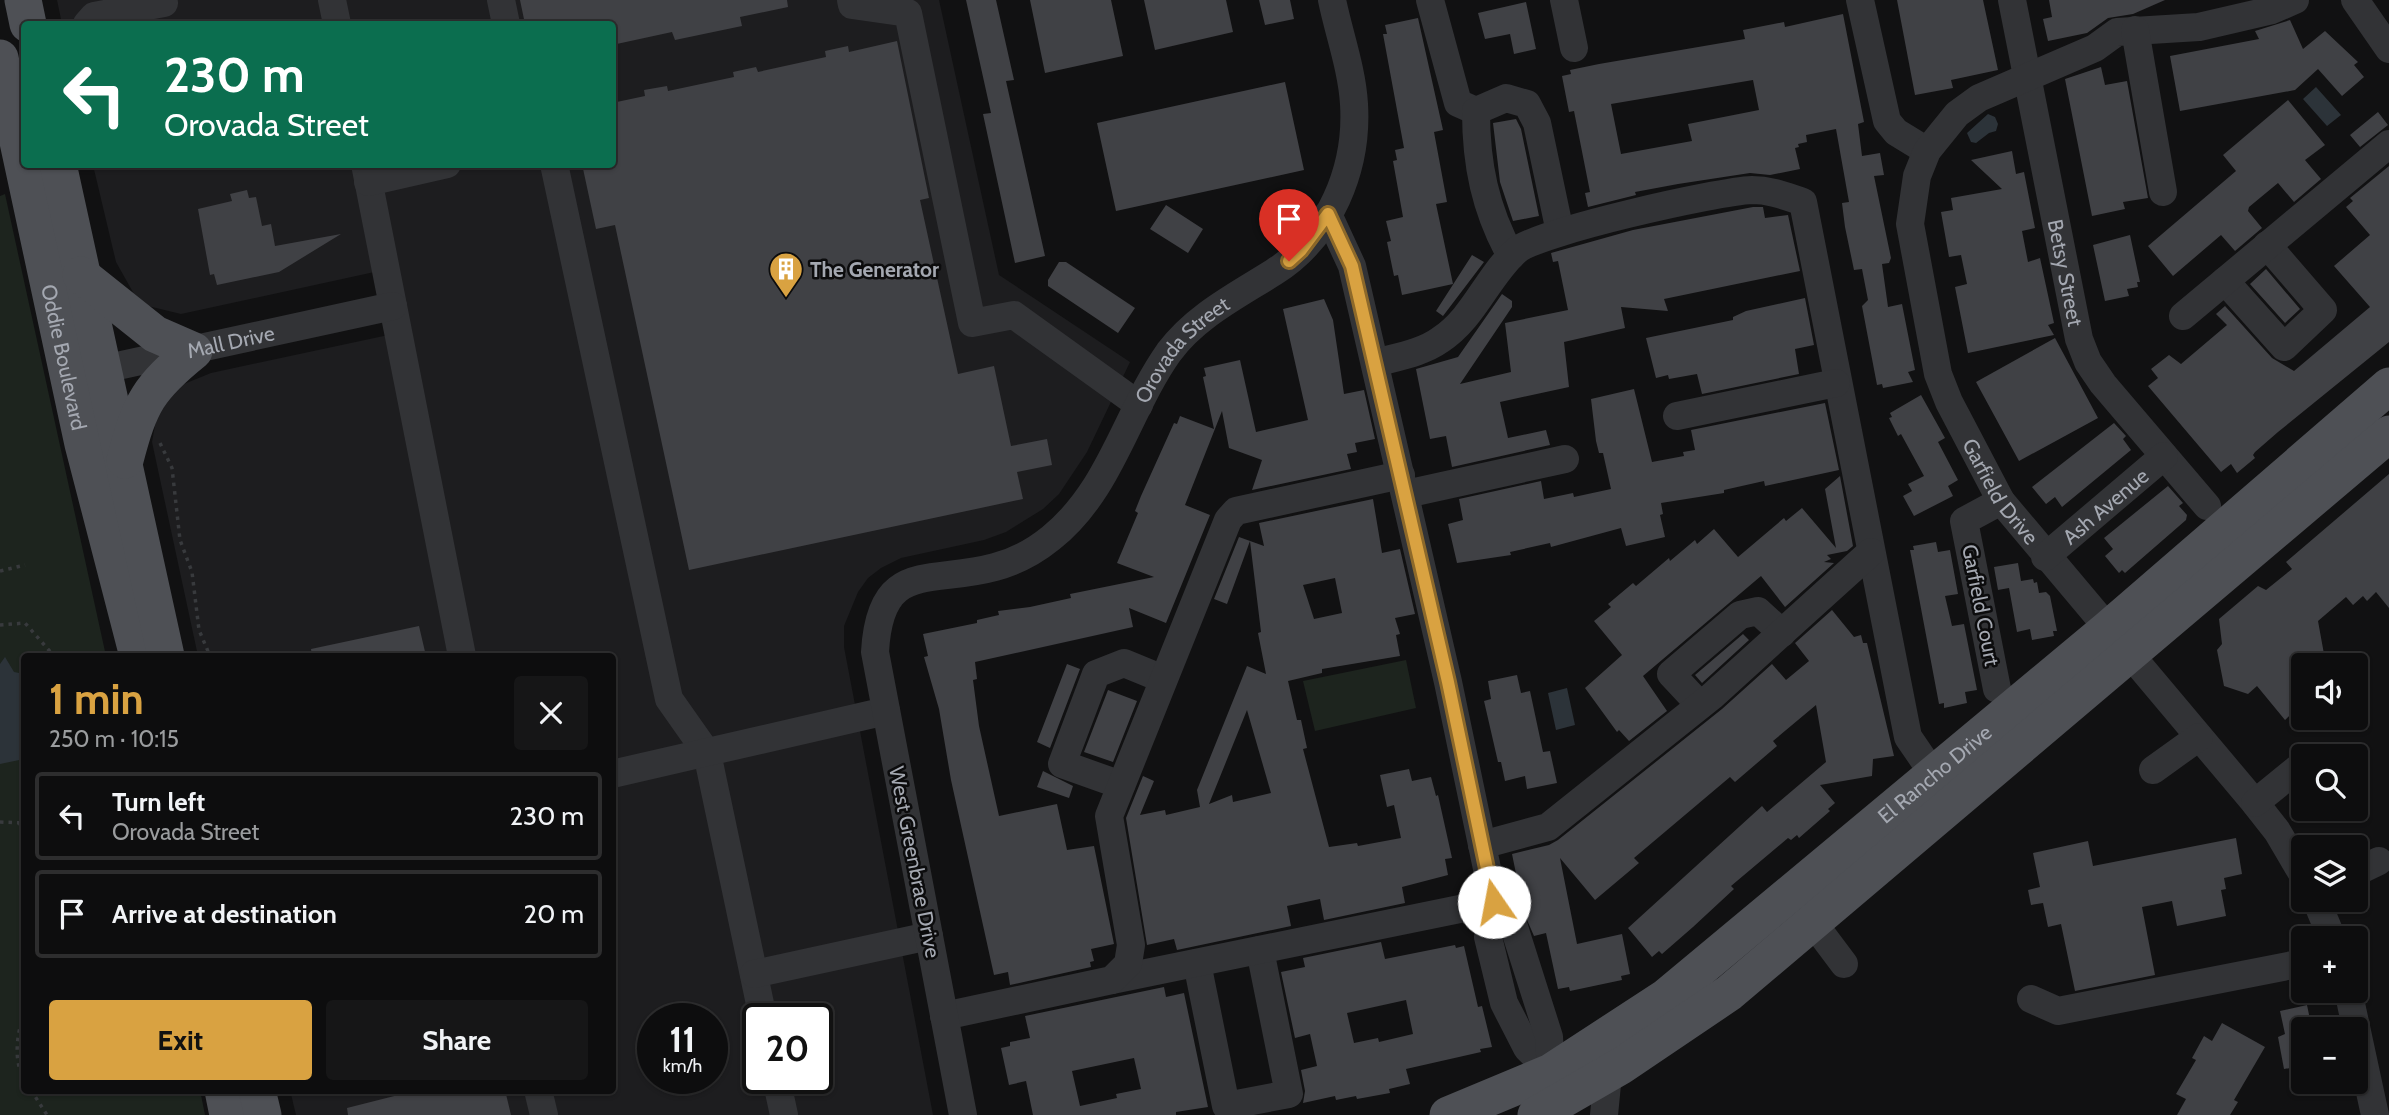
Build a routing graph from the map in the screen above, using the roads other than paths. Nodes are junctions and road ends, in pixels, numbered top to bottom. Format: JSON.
{"nodes":[{"id":1,"x":23,"y":0,"type":"edge"},
{"id":2,"x":332,"y":0,"type":"edge"},
{"id":3,"x":501,"y":0,"type":"edge"},
{"id":4,"x":851,"y":0,"type":"edge"},
{"id":5,"x":1332,"y":0,"type":"edge"},
{"id":6,"x":1430,"y":0,"type":"edge"},
{"id":7,"x":1563,"y":0,"type":"edge"},
{"id":8,"x":1860,"y":0,"type":"edge"},
{"id":9,"x":2012,"y":0,"type":"edge"},
{"id":10,"x":2295,"y":0,"type":"edge"},
{"id":11,"x":2355,"y":0,"type":"edge"},
{"id":12,"x":164,"y":4,"type":"dead end"},
{"id":13,"x":2247,"y":7,"type":"edge"},
{"id":14,"x":27,"y":21,"type":"edge"},
{"id":15,"x":90,"y":21,"type":"edge"},
{"id":16,"x":336,"y":21,"type":"edge"},
{"id":17,"x":505,"y":21,"type":"edge"},
{"id":18,"x":2135,"y":30,"type":"junction"},
{"id":19,"x":1574,"y":48,"type":"dead end"},
{"id":20,"x":2389,"y":49,"type":"edge"},
{"id":21,"x":0,"y":58,"type":"edge"},
{"id":22,"x":2028,"y":76,"type":"junction"},
{"id":23,"x":1476,"y":111,"type":"junction"},
{"id":24,"x":21,"y":135,"type":"edge"},
{"id":25,"x":2389,"y":144,"type":"edge"},
{"id":26,"x":1927,"y":151,"type":"junction"},
{"id":27,"x":30,"y":168,"type":"edge"},
{"id":28,"x":59,"y":168,"type":"edge"},
{"id":29,"x":411,"y":168,"type":"edge"},
{"id":30,"x":555,"y":168,"type":"edge"},
{"id":31,"x":367,"y":173,"type":"edge"},
{"id":32,"x":2163,"y":192,"type":"dead end"},
{"id":33,"x":1328,"y":214,"type":"junction"},
{"id":34,"x":1560,"y":232,"type":"junction"},
{"id":35,"x":2267,"y":245,"type":"junction"},
{"id":36,"x":1511,"y":257,"type":"junction"},
{"id":37,"x":81,"y":275,"type":"junction"},
{"id":38,"x":2225,"y":281,"type":"junction"},
{"id":39,"x":393,"y":306,"type":"junction"},
{"id":40,"x":2183,"y":316,"type":"dead end"},
{"id":41,"x":194,"y":351,"type":"junction"},
{"id":42,"x":1375,"y":363,"type":"junction"},
{"id":43,"x":86,"y":373,"type":"junction"},
{"id":44,"x":1836,"y":383,"type":"junction"},
{"id":45,"x":2389,"y":386,"type":"edge"},
{"id":46,"x":1139,"y":405,"type":"junction"},
{"id":47,"x":1677,"y":416,"type":"dead end"},
{"id":48,"x":2388,"y":437,"type":"edge"},
{"id":49,"x":2164,"y":456,"type":"junction"},
{"id":50,"x":1565,"y":459,"type":"dead end"},
{"id":51,"x":123,"y":468,"type":"junction"},
{"id":52,"x":1404,"y":485,"type":"junction"},
{"id":53,"x":2001,"y":501,"type":"junction"},
{"id":54,"x":2207,"y":506,"type":"dead end"},
{"id":55,"x":1871,"y":552,"type":"junction"},
{"id":56,"x":2046,"y":557,"type":"junction"},
{"id":57,"x":881,"y":609,"type":"joint"},
{"id":58,"x":1782,"y":633,"type":"junction"},
{"id":59,"x":2118,"y":642,"type":"junction"},
{"id":60,"x":137,"y":653,"type":"edge"},
{"id":61,"x":165,"y":653,"type":"edge"},
{"id":62,"x":462,"y":653,"type":"edge"},
{"id":63,"x":1163,"y":679,"type":"junction"},
{"id":64,"x":1997,"y":689,"type":"dead end"},
{"id":65,"x":1700,"y":705,"type":"junction"},
{"id":66,"x":886,"y":711,"type":"junction"},
{"id":67,"x":2199,"y":737,"type":"junction"},
{"id":68,"x":707,"y":752,"type":"junction"},
{"id":69,"x":2153,"y":770,"type":"dead end"},
{"id":70,"x":616,"y":773,"type":"edge"},
{"id":71,"x":2291,"y":774,"type":"edge"},
{"id":72,"x":1934,"y":775,"type":"junction"},
{"id":73,"x":1121,"y":785,"type":"junction"},
{"id":74,"x":2255,"y":803,"type":"junction"},
{"id":75,"x":1482,"y":845,"type":"junction"},
{"id":76,"x":2291,"y":855,"type":"edge"},
{"id":77,"x":1494,"y":902,"type":"junction"},
{"id":78,"x":1814,"y":924,"type":"junction"},
{"id":79,"x":929,"y":936,"type":"junction"},
{"id":80,"x":1260,"y":950,"type":"junction"},
{"id":81,"x":1197,"y":963,"type":"junction"},
{"id":82,"x":1844,"y":964,"type":"dead end"},
{"id":83,"x":2291,"y":965,"type":"edge"},
{"id":84,"x":754,"y":974,"type":"junction"},
{"id":85,"x":1112,"y":980,"type":"junction"},
{"id":86,"x":2031,"y":999,"type":"dead end"},
{"id":87,"x":761,"y":1003,"type":"edge"},
{"id":88,"x":2349,"y":1003,"type":"edge"},
{"id":89,"x":944,"y":1016,"type":"junction"},
{"id":90,"x":1551,"y":1072,"type":"junction"},
{"id":91,"x":1608,"y":1074,"type":"junction"},
{"id":92,"x":224,"y":1094,"type":"edge"},
{"id":93,"x":258,"y":1094,"type":"edge"},
{"id":94,"x":539,"y":1094,"type":"edge"},
{"id":95,"x":779,"y":1094,"type":"edge"},
{"id":96,"x":2369,"y":1114,"type":"edge"},
{"id":97,"x":228,"y":1115,"type":"edge"},
{"id":98,"x":263,"y":1115,"type":"edge"},
{"id":99,"x":544,"y":1115,"type":"edge"},
{"id":100,"x":784,"y":1115,"type":"edge"},
{"id":101,"x":963,"y":1115,"type":"edge"},
{"id":102,"x":1448,"y":1115,"type":"edge"},
{"id":103,"x":1506,"y":1115,"type":"edge"},
{"id":104,"x":1536,"y":1115,"type":"edge"},
{"id":105,"x":1604,"y":1115,"type":"edge"}],
"edges":[{"from":1,"to":14,"type":"main road"},
{"from":2,"to":16,"type":"street"},
{"from":3,"to":17,"type":"street"},
{"from":4,"to":46,"type":"street"},
{"from":5,"to":33,"type":"street","name":"Orovada Street"},
{"from":6,"to":23,"type":"street"},
{"from":7,"to":19,"type":"street"},
{"from":8,"to":26,"type":"street"},
{"from":9,"to":22,"type":"street","name":"Betsy Street"},
{"from":10,"to":13,"type":"street","name":"Garfield Drive"},
{"from":11,"to":20,"type":"street"},
{"from":12,"to":15,"type":"street"},
{"from":13,"to":18,"type":"street","name":"Garfield Drive"},
{"from":18,"to":22,"type":"street","name":"Garfield Drive"},
{"from":18,"to":32,"type":"street"},
{"from":21,"to":24,"type":"main road","name":"Oddie Boulevard"},
{"from":22,"to":26,"type":"street","name":"Garfield Drive"},
{"from":22,"to":49,"type":"street","name":"Betsy Street"},
{"from":23,"to":34,"type":"street"},
{"from":23,"to":36,"type":"street"},
{"from":25,"to":35,"type":"street"},
{"from":26,"to":53,"type":"street","name":"Garfield Drive"},
{"from":27,"to":43,"type":"main road","name":"Oddie Boulevard"},
{"from":28,"to":37,"type":"main road","name":"Oddie Boulevard"},
{"from":29,"to":31,"type":"street"},
{"from":30,"to":68,"type":"street"},
{"from":31,"to":39,"type":"street"},
{"from":33,"to":42,"type":"street"},
{"from":33,"to":46,"type":"street","name":"Orovada Street"},
{"from":34,"to":36,"type":"street"},
{"from":34,"to":44,"type":"street"},
{"from":35,"to":38,"type":"street"},
{"from":35,"to":38,"type":"street"},
{"from":36,"to":42,"type":"street"},
{"from":37,"to":41,"type":"main road"},
{"from":37,"to":43,"type":"main road","name":"Oddie Boulevard"},
{"from":38,"to":40,"type":"street"},
{"from":39,"to":41,"type":"street","name":"Mall Drive"},
{"from":39,"to":62,"type":"street"},
{"from":41,"to":43,"type":"street","name":"Mall Drive"},
{"from":41,"to":51,"type":"main road"},
{"from":42,"to":52,"type":"street"},
{"from":43,"to":51,"type":"main road","name":"Oddie Boulevard"},
{"from":43,"to":60,"type":"main road","name":"Oddie Boulevard"},
{"from":44,"to":47,"type":"street"},
{"from":44,"to":55,"type":"street"},
{"from":45,"to":59,"type":"main road","name":"El Rancho Drive"},
{"from":46,"to":57,"type":"street","name":"Orovada Street"},
{"from":48,"to":59,"type":"main road","name":"El Rancho Drive"},
{"from":49,"to":54,"type":"street","name":"Betsy Street"},
{"from":49,"to":56,"type":"street","name":"Ash Avenue"},
{"from":50,"to":52,"type":"street"},
{"from":51,"to":61,"type":"main road","name":"Oddie Boulevard"},
{"from":52,"to":63,"type":"street"},
{"from":52,"to":75,"type":"street"},
{"from":53,"to":56,"type":"street","name":"Garfield Drive"},
{"from":53,"to":64,"type":"street","name":"Garfield Court"},
{"from":55,"to":58,"type":"street"},
{"from":55,"to":72,"type":"street"},
{"from":56,"to":59,"type":"street","name":"Garfield Drive"},
{"from":57,"to":66,"type":"street","name":"West Greenbrae Drive"},
{"from":58,"to":65,"type":"street"},
{"from":58,"to":65,"type":"street"},
{"from":59,"to":67,"type":"street","name":"Garfield Drive"},
{"from":59,"to":72,"type":"main road","name":"El Rancho Drive"},
{"from":59,"to":78,"type":"main road","name":"El Rancho Drive"},
{"from":63,"to":73,"type":"street"},
{"from":63,"to":73,"type":"street"},
{"from":65,"to":75,"type":"street"},
{"from":66,"to":68,"type":"street"},
{"from":66,"to":79,"type":"street","name":"West Greenbrae Drive"},
{"from":67,"to":69,"type":"street"},
{"from":67,"to":74,"type":"street","name":"Garfield Drive"},
{"from":68,"to":70,"type":"street"},
{"from":68,"to":84,"type":"street"},
{"from":71,"to":74,"type":"street"},
{"from":72,"to":90,"type":"main road","name":"El Rancho Drive"},
{"from":73,"to":85,"type":"street"},
{"from":74,"to":76,"type":"street","name":"Garfield Drive"},
{"from":75,"to":77,"type":"street"},
{"from":77,"to":80,"type":"street"},
{"from":77,"to":90,"type":"street"},
{"from":78,"to":82,"type":"street"},
{"from":78,"to":91,"type":"main road","name":"El Rancho Drive"},
{"from":79,"to":84,"type":"street"},
{"from":79,"to":89,"type":"street","name":"West Greenbrae Drive"},
{"from":80,"to":81,"type":"street"},
{"from":80,"to":81,"type":"street"},
{"from":81,"to":85,"type":"street"},
{"from":83,"to":86,"type":"street"},
{"from":84,"to":87,"type":"street"},
{"from":85,"to":89,"type":"street"},
{"from":88,"to":96,"type":"street"},
{"from":89,"to":101,"type":"street","name":"West Greenbrae Drive"},
{"from":90,"to":102,"type":"main road","name":"El Rancho Drive"},
{"from":90,"to":103,"type":"main road"},
{"from":91,"to":104,"type":"main road","name":"El Rancho Drive"},
{"from":91,"to":105,"type":"street"},
{"from":92,"to":97,"type":"main road"},
{"from":93,"to":98,"type":"main road"},
{"from":94,"to":99,"type":"street"},
{"from":95,"to":100,"type":"street"}]}
